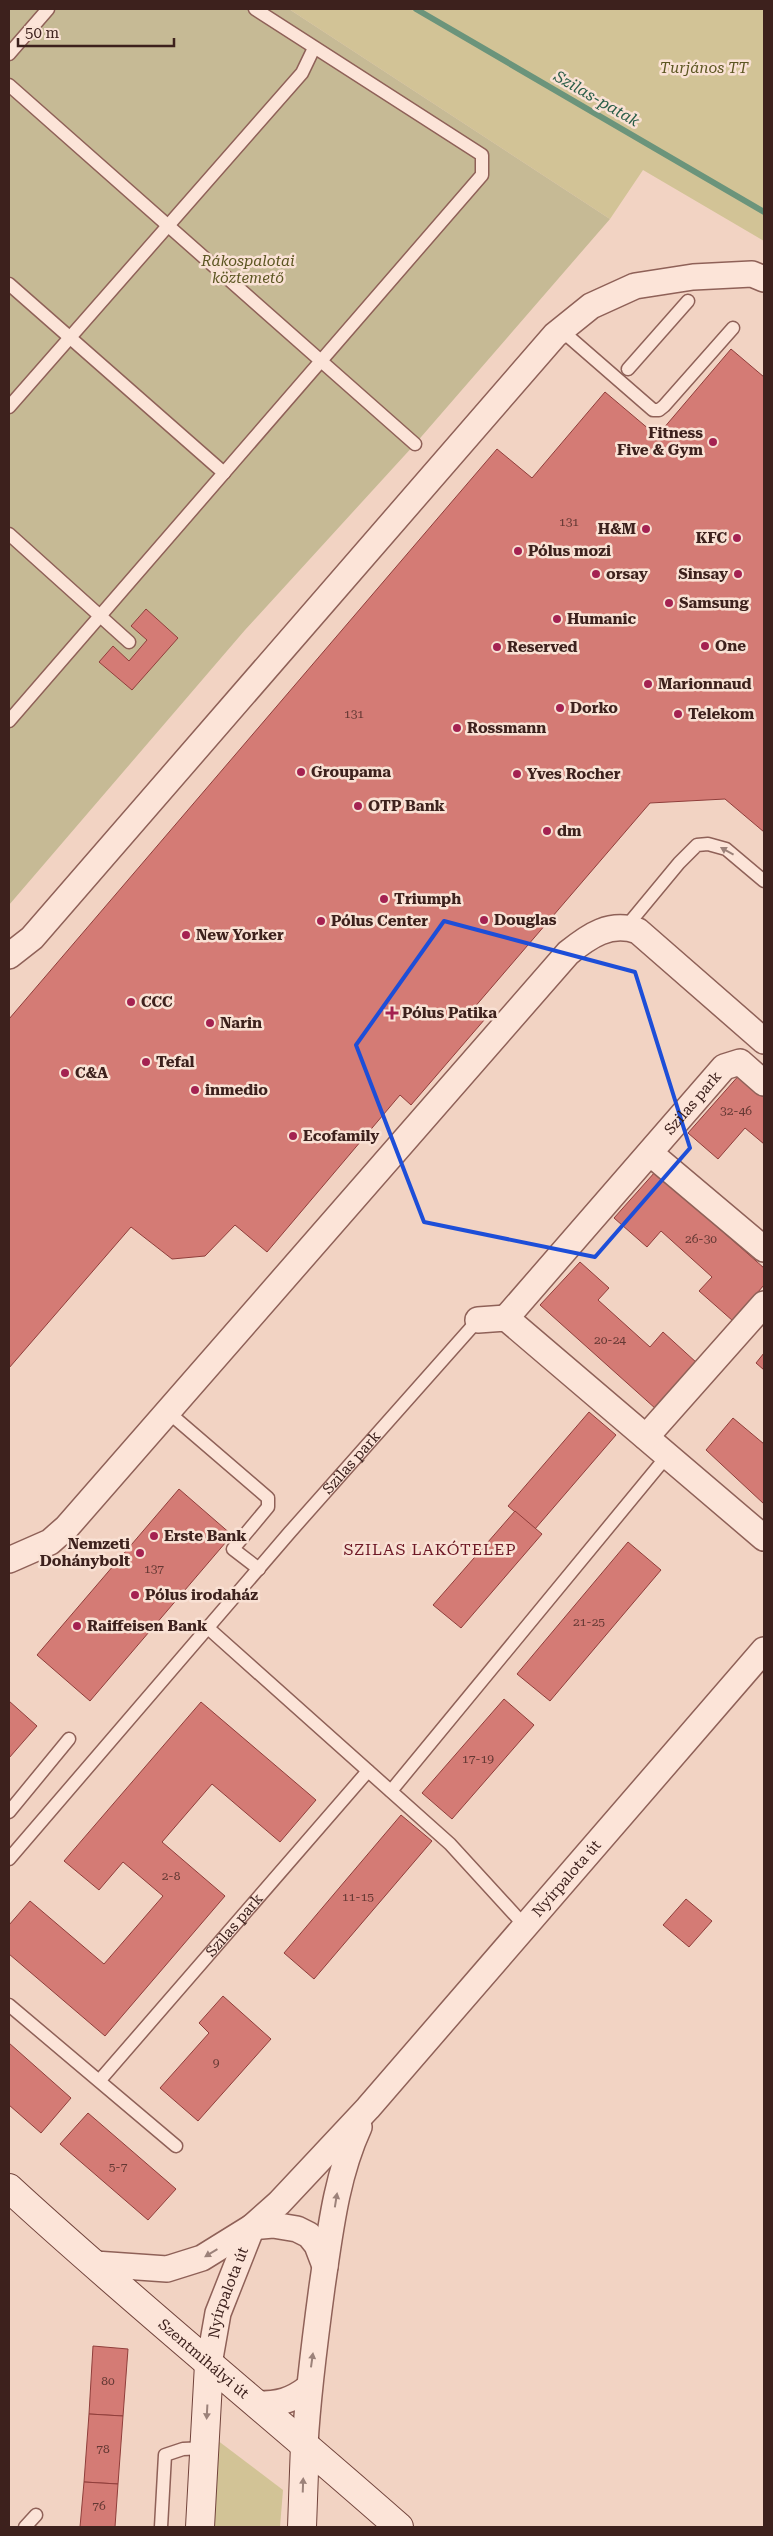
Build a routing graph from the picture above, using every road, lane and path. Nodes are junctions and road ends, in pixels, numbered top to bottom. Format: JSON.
{"nodes":[{"id":1,"x":48,"y":9,"type":"edge"},
{"id":2,"x":255,"y":9,"type":"edge"},
{"id":3,"x":314,"y":48,"type":"junction"},
{"id":4,"x":9,"y":54,"type":"edge"},
{"id":5,"x":9,"y":85,"type":"edge"},
{"id":6,"x":167,"y":226,"type":"junction"},
{"id":7,"x":764,"y":279,"type":"edge"},
{"id":8,"x":9,"y":284,"type":"edge"},
{"id":9,"x":688,"y":301,"type":"dead end"},
{"id":10,"x":733,"y":328,"type":"dead end"},
{"id":11,"x":561,"y":330,"type":"junction"},
{"id":12,"x":72,"y":337,"type":"junction"},
{"id":13,"x":321,"y":361,"type":"junction"},
{"id":14,"x":628,"y":370,"type":"dead end"},
{"id":15,"x":9,"y":408,"type":"edge"},
{"id":16,"x":415,"y":444,"type":"dead end"},
{"id":17,"x":224,"y":473,"type":"junction"},
{"id":18,"x":9,"y":534,"type":"edge"},
{"id":19,"x":100,"y":615,"type":"junction"},
{"id":20,"x":129,"y":642,"type":"dead end"},
{"id":21,"x":9,"y":721,"type":"edge"},
{"id":22,"x":764,"y":881,"type":"edge"},
{"id":23,"x":626,"y":927,"type":"junction"},
{"id":24,"x":9,"y":956,"type":"edge"},
{"id":25,"x":764,"y":1041,"type":"edge"},
{"id":26,"x":764,"y":1083,"type":"edge"},
{"id":27,"x":650,"y":1152,"type":"junction"},
{"id":28,"x":764,"y":1249,"type":"edge"},
{"id":29,"x":764,"y":1304,"type":"edge"},
{"id":30,"x":506,"y":1318,"type":"junction"},
{"id":31,"x":478,"y":1320,"type":"joint"},
{"id":32,"x":168,"y":1412,"type":"junction"},
{"id":33,"x":646,"y":1437,"type":"junction"},
{"id":34,"x":667,"y":1456,"type":"junction"},
{"id":35,"x":764,"y":1538,"type":"edge"},
{"id":36,"x":9,"y":1560,"type":"edge"},
{"id":37,"x":259,"y":1569,"type":"junction"},
{"id":38,"x":208,"y":1628,"type":"junction"},
{"id":39,"x":764,"y":1650,"type":"edge"},
{"id":40,"x":69,"y":1739,"type":"dead end"},
{"id":41,"x":368,"y":1771,"type":"junction"},
{"id":42,"x":391,"y":1791,"type":"junction"},
{"id":43,"x":9,"y":1812,"type":"edge"},
{"id":44,"x":9,"y":1859,"type":"edge"},
{"id":45,"x":525,"y":1926,"type":"junction"},
{"id":46,"x":9,"y":2005,"type":"edge"},
{"id":47,"x":100,"y":2080,"type":"junction"},
{"id":48,"x":368,"y":2108,"type":"junction"},
{"id":49,"x":176,"y":2146,"type":"dead end"},
{"id":50,"x":9,"y":2188,"type":"edge"},
{"id":51,"x":252,"y":2227,"type":"junction"},
{"id":52,"x":95,"y":2264,"type":"junction"},
{"id":53,"x":325,"y":2266,"type":"junction"},
{"id":54,"x":209,"y":2364,"type":"junction"},
{"id":55,"x":308,"y":2388,"type":"junction"},
{"id":56,"x":257,"y":2404,"type":"junction"},
{"id":57,"x":305,"y":2444,"type":"junction"},
{"id":58,"x":204,"y":2448,"type":"junction"},
{"id":59,"x":36,"y":2515,"type":"dead end"},
{"id":60,"x":25,"y":2527,"type":"edge"},
{"id":61,"x":161,"y":2527,"type":"edge"},
{"id":62,"x":200,"y":2527,"type":"edge"},
{"id":63,"x":302,"y":2527,"type":"edge"},
{"id":64,"x":399,"y":2527,"type":"edge"}],
"edges":[{"from":1,"to":4,"type":"lane"},
{"from":2,"to":3,"type":"lane"},
{"from":3,"to":6,"type":"lane"},
{"from":3,"to":13,"type":"lane"},
{"from":5,"to":6,"type":"lane"},
{"from":6,"to":12,"type":"lane"},
{"from":6,"to":13,"type":"lane"},
{"from":7,"to":11,"type":"street"},
{"from":8,"to":12,"type":"lane"},
{"from":9,"to":14,"type":"lane"},
{"from":10,"to":11,"type":"lane"},
{"from":11,"to":24,"type":"street"},
{"from":12,"to":15,"type":"lane"},
{"from":12,"to":17,"type":"lane"},
{"from":13,"to":16,"type":"lane"},
{"from":13,"to":17,"type":"lane"},
{"from":17,"to":19,"type":"lane"},
{"from":18,"to":19,"type":"lane"},
{"from":19,"to":20,"type":"lane"},
{"from":19,"to":21,"type":"lane"},
{"from":22,"to":23,"type":"lane","one_way":true},
{"from":23,"to":25,"type":"street"},
{"from":23,"to":32,"type":"street"},
{"from":26,"to":27,"type":"street","name":"Szilas park"},
{"from":27,"to":28,"type":"street"},
{"from":27,"to":30,"type":"street","name":"Szilas park"},
{"from":29,"to":33,"type":"street"},
{"from":30,"to":31,"type":"street","name":"Szilas park"},
{"from":30,"to":33,"type":"street"},
{"from":31,"to":37,"type":"lane","name":"Szilas park"},
{"from":32,"to":36,"type":"street"},
{"from":32,"to":37,"type":"lane"},
{"from":33,"to":34,"type":"street"},
{"from":34,"to":35,"type":"street"},
{"from":34,"to":42,"type":"lane"},
{"from":37,"to":38,"type":"lane","name":"Szilas park"},
{"from":38,"to":41,"type":"lane"},
{"from":38,"to":44,"type":"lane","name":"Szilas park"},
{"from":39,"to":45,"type":"street","name":"Nyírpalota út"},
{"from":40,"to":43,"type":"lane"},
{"from":41,"to":42,"type":"lane"},
{"from":41,"to":47,"type":"lane","name":"Szilas park"},
{"from":42,"to":45,"type":"lane"},
{"from":45,"to":48,"type":"street","name":"Nyírpalota út"},
{"from":46,"to":47,"type":"lane"},
{"from":47,"to":49,"type":"lane"},
{"from":48,"to":51,"type":"street","name":"Nyírpalota út"},
{"from":53,"to":48,"type":"street","name":"Nyírpalota út","one_way":true},
{"from":50,"to":52,"type":"main road","name":"Szentmihályi út"},
{"from":51,"to":52,"type":"street","one_way":true},
{"from":51,"to":53,"type":"street"},
{"from":51,"to":54,"type":"street","name":"Nyírpalota út"},
{"from":52,"to":54,"type":"main road","name":"Szentmihályi út"},
{"from":55,"to":53,"type":"street","name":"Nyírpalota út","one_way":true},
{"from":54,"to":56,"type":"main road","name":"Szentmihályi út"},
{"from":54,"to":58,"type":"main road","name":"Nyírpalota út","one_way":true},
{"from":55,"to":56,"type":"street"},
{"from":55,"to":57,"type":"street","name":"Nyírpalota út"},
{"from":56,"to":57,"type":"main road","name":"Szentmihályi út"},
{"from":63,"to":57,"type":"main road","name":"Nyírpalota út","one_way":true},
{"from":57,"to":64,"type":"main road","name":"Szentmihályi út"},
{"from":58,"to":61,"type":"lane"},
{"from":58,"to":62,"type":"main road","name":"Nyírpalota út"},
{"from":59,"to":60,"type":"lane"}]}
